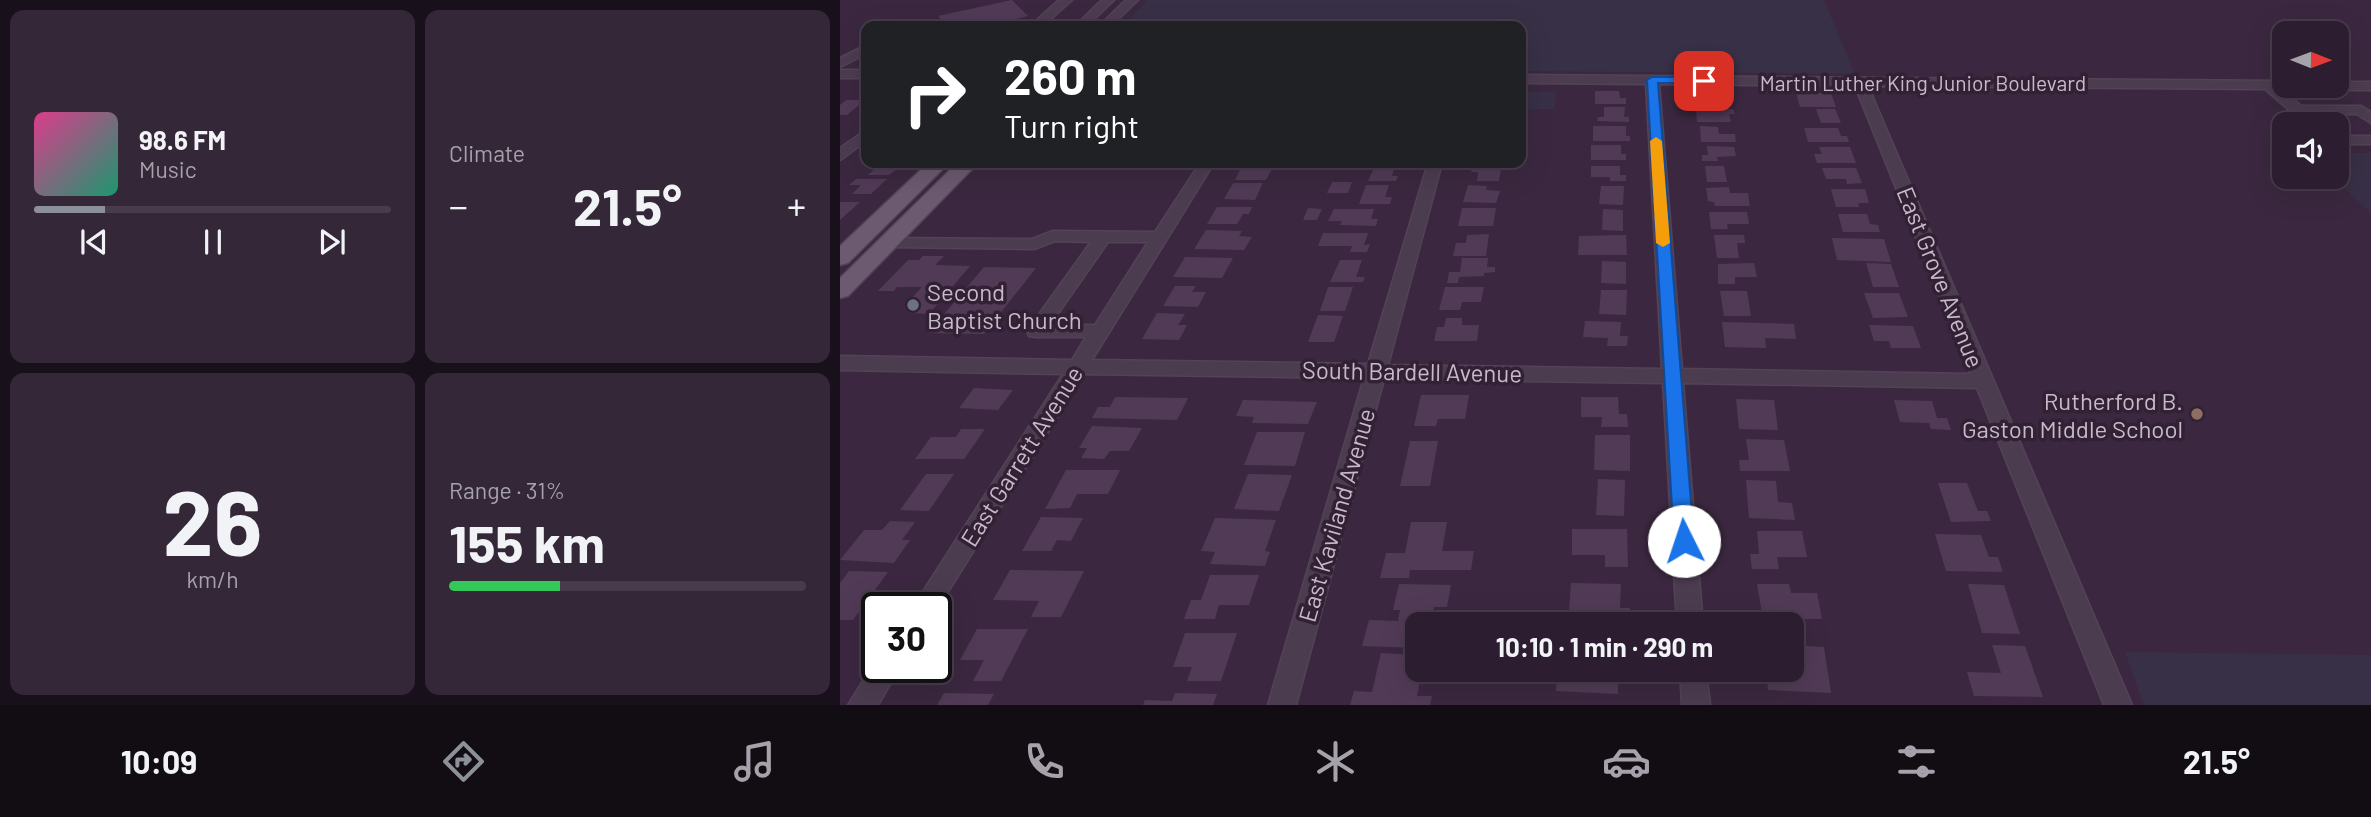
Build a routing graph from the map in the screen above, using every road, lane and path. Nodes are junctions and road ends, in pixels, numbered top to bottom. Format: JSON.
{"nodes":[{"id":1,"x":1066,"y":0,"type":"edge"},
{"id":2,"x":1108,"y":0,"type":"edge"},
{"id":3,"x":1132,"y":0,"type":"edge"},
{"id":4,"x":1042,"y":21,"type":"edge"},
{"id":5,"x":1086,"y":21,"type":"edge"},
{"id":6,"x":1110,"y":21,"type":"edge"},
{"id":7,"x":861,"y":54,"type":"edge"},
{"id":8,"x":841,"y":72,"type":"edge"},
{"id":9,"x":861,"y":74,"type":"edge"},
{"id":10,"x":1526,"y":79,"type":"edge"},
{"id":11,"x":1652,"y":80,"type":"junction"},
{"id":12,"x":1860,"y":82,"type":"junction"},
{"id":13,"x":2272,"y":85,"type":"edge"},
{"id":14,"x":2349,"y":86,"type":"edge"},
{"id":15,"x":2371,"y":86,"type":"edge"},
{"id":16,"x":2287,"y":98,"type":"edge"},
{"id":17,"x":2298,"y":110,"type":"joint"},
{"id":18,"x":2371,"y":118,"type":"edge"},
{"id":19,"x":861,"y":138,"type":"edge"},
{"id":20,"x":2349,"y":140,"type":"edge"},
{"id":21,"x":2371,"y":140,"type":"edge"},
{"id":22,"x":840,"y":156,"type":"edge"},
{"id":23,"x":934,"y":168,"type":"edge"},
{"id":24,"x":963,"y":168,"type":"edge"},
{"id":25,"x":1204,"y":168,"type":"edge"},
{"id":26,"x":1434,"y":168,"type":"edge"},
{"id":27,"x":1103,"y":237,"type":"junction"},
{"id":28,"x":1161,"y":237,"type":"junction"},
{"id":29,"x":889,"y":242,"type":"junction"},
{"id":30,"x":840,"y":258,"type":"edge"},
{"id":31,"x":840,"y":291,"type":"edge"},
{"id":32,"x":1101,"y":331,"type":"junction"},
{"id":33,"x":840,"y":363,"type":"edge"},
{"id":34,"x":1078,"y":366,"type":"junction"},
{"id":35,"x":1378,"y":370,"type":"junction"},
{"id":36,"x":1672,"y":375,"type":"junction"},
{"id":37,"x":1983,"y":381,"type":"junction"},
{"id":38,"x":935,"y":592,"type":"edge"},
{"id":39,"x":1689,"y":612,"type":"edge"},
{"id":40,"x":1694,"y":682,"type":"edge"},
{"id":41,"x":876,"y":683,"type":"edge"},
{"id":42,"x":862,"y":705,"type":"edge"},
{"id":43,"x":1282,"y":705,"type":"edge"},
{"id":44,"x":1696,"y":705,"type":"edge"},
{"id":45,"x":2118,"y":705,"type":"edge"}],
"edges":[{"from":1,"to":4,"type":"street"},
{"from":2,"to":5,"type":"street"},
{"from":3,"to":6,"type":"street"},
{"from":7,"to":8,"type":"street"},
{"from":8,"to":9,"type":"street"},
{"from":10,"to":11,"type":"street","name":"Martin Luther King Junior Boulevard"},
{"from":11,"to":12,"type":"street","name":"Martin Luther King Junior Boulevard"},
{"from":11,"to":36,"type":"street"},
{"from":12,"to":13,"type":"street","name":"Martin Luther King Junior Boulevard"},
{"from":12,"to":37,"type":"street","name":"East Grove Avenue"},
{"from":14,"to":15,"type":"street"},
{"from":16,"to":17,"type":"street"},
{"from":17,"to":18,"type":"street"},
{"from":19,"to":22,"type":"street"},
{"from":20,"to":21,"type":"street"},
{"from":23,"to":30,"type":"main road"},
{"from":24,"to":29,"type":"main road"},
{"from":25,"to":28,"type":"street","name":"East Garrett Avenue"},
{"from":26,"to":35,"type":"street","name":"East Kaviland Avenue"},
{"from":27,"to":28,"type":"street"},
{"from":27,"to":29,"type":"street"},
{"from":27,"to":32,"type":"street"},
{"from":28,"to":32,"type":"street","name":"East Garrett Avenue"},
{"from":29,"to":31,"type":"main road"},
{"from":32,"to":34,"type":"street","name":"East Garrett Avenue"},
{"from":33,"to":34,"type":"street","name":"South Bardell Avenue"},
{"from":34,"to":35,"type":"street","name":"South Bardell Avenue"},
{"from":34,"to":38,"type":"street","name":"East Garrett Avenue"},
{"from":35,"to":36,"type":"street","name":"South Bardell Avenue"},
{"from":35,"to":43,"type":"street","name":"East Kaviland Avenue"},
{"from":36,"to":37,"type":"street","name":"South Bardell Avenue"},
{"from":36,"to":39,"type":"street"},
{"from":37,"to":45,"type":"street","name":"East Grove Avenue"},
{"from":40,"to":44,"type":"street"},
{"from":41,"to":42,"type":"street"}]}
